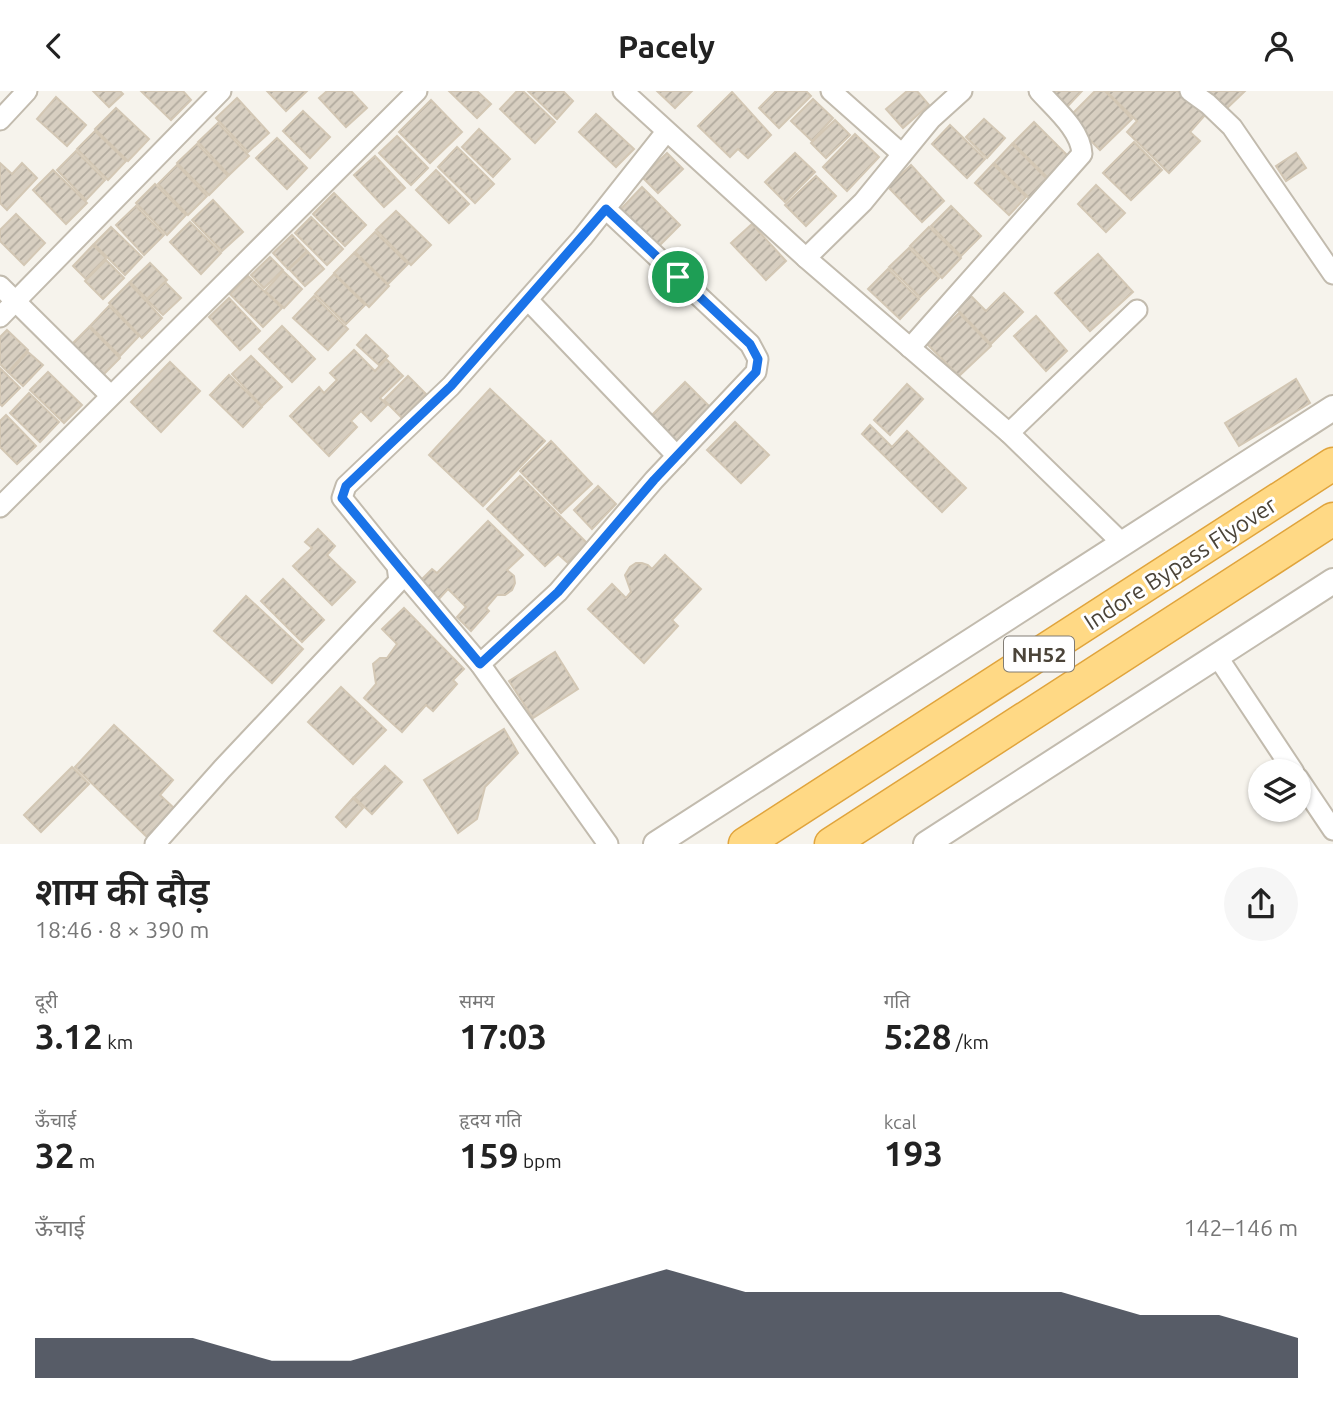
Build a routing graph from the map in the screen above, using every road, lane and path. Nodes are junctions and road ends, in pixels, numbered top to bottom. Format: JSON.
{"nodes":[{"id":1,"x":27,"y":91,"type":"edge"},
{"id":2,"x":221,"y":91,"type":"edge"},
{"id":3,"x":416,"y":91,"type":"edge"},
{"id":4,"x":622,"y":91,"type":"edge"},
{"id":5,"x":831,"y":91,"type":"edge"},
{"id":6,"x":962,"y":91,"type":"edge"},
{"id":7,"x":1039,"y":91,"type":"edge"},
{"id":8,"x":1190,"y":91,"type":"edge"},
{"id":9,"x":0,"y":120,"type":"edge"},
{"id":10,"x":666,"y":132,"type":"junction"},
{"id":11,"x":902,"y":154,"type":"junction"},
{"id":12,"x":606,"y":209,"type":"junction"},
{"id":13,"x":806,"y":258,"type":"junction"},
{"id":14,"x":1333,"y":274,"type":"edge"},
{"id":15,"x":0,"y":286,"type":"edge"},
{"id":16,"x":527,"y":300,"type":"junction"},
{"id":17,"x":14,"y":302,"type":"junction"},
{"id":18,"x":1137,"y":310,"type":"dead end"},
{"id":19,"x":0,"y":317,"type":"edge"},
{"id":20,"x":910,"y":348,"type":"junction"},
{"id":21,"x":110,"y":395,"type":"junction"},
{"id":22,"x":1333,"y":408,"type":"edge"},
{"id":23,"x":1009,"y":433,"type":"junction"},
{"id":24,"x":677,"y":456,"type":"junction"},
{"id":25,"x":1333,"y":464,"type":"edge"},
{"id":26,"x":0,"y":507,"type":"edge"},
{"id":27,"x":1333,"y":519,"type":"edge"},
{"id":28,"x":1123,"y":544,"type":"junction"},
{"id":29,"x":397,"y":566,"type":"junction"},
{"id":30,"x":1333,"y":581,"type":"edge"},
{"id":31,"x":1217,"y":656,"type":"junction"},
{"id":32,"x":480,"y":664,"type":"junction"},
{"id":33,"x":1285,"y":759,"type":"edge"},
{"id":34,"x":1311,"y":797,"type":"edge"},
{"id":35,"x":1333,"y":830,"type":"edge"},
{"id":36,"x":155,"y":844,"type":"edge"},
{"id":37,"x":607,"y":844,"type":"edge"},
{"id":38,"x":656,"y":844,"type":"edge"},
{"id":39,"x":745,"y":844,"type":"edge"},
{"id":40,"x":831,"y":844,"type":"edge"},
{"id":41,"x":926,"y":844,"type":"edge"}],
"edges":[{"from":1,"to":9,"type":"street"},
{"from":2,"to":17,"type":"street"},
{"from":3,"to":21,"type":"street"},
{"from":4,"to":10,"type":"street"},
{"from":5,"to":11,"type":"street"},
{"from":6,"to":11,"type":"street"},
{"from":7,"to":20,"type":"street"},
{"from":8,"to":14,"type":"street"},
{"from":10,"to":12,"type":"street"},
{"from":10,"to":13,"type":"street"},
{"from":11,"to":13,"type":"street"},
{"from":12,"to":16,"type":"street"},
{"from":12,"to":24,"type":"street"},
{"from":13,"to":20,"type":"street"},
{"from":15,"to":17,"type":"street"},
{"from":16,"to":24,"type":"street"},
{"from":16,"to":29,"type":"street"},
{"from":17,"to":19,"type":"street"},
{"from":17,"to":21,"type":"street"},
{"from":18,"to":23,"type":"street"},
{"from":20,"to":23,"type":"street"},
{"from":21,"to":26,"type":"street"},
{"from":22,"to":28,"type":"street"},
{"from":23,"to":28,"type":"street"},
{"from":24,"to":32,"type":"street"},
{"from":25,"to":39,"type":"highway","name":"Indore Bypass Flyover","number":"NH52"},
{"from":27,"to":40,"type":"highway","name":"Indore Bypass Flyover","number":"NH52"},
{"from":28,"to":38,"type":"street"},
{"from":29,"to":32,"type":"street"},
{"from":29,"to":36,"type":"street"},
{"from":30,"to":31,"type":"street"},
{"from":31,"to":33,"type":"street"},
{"from":31,"to":41,"type":"street"},
{"from":32,"to":37,"type":"street"},
{"from":34,"to":35,"type":"street"}]}
